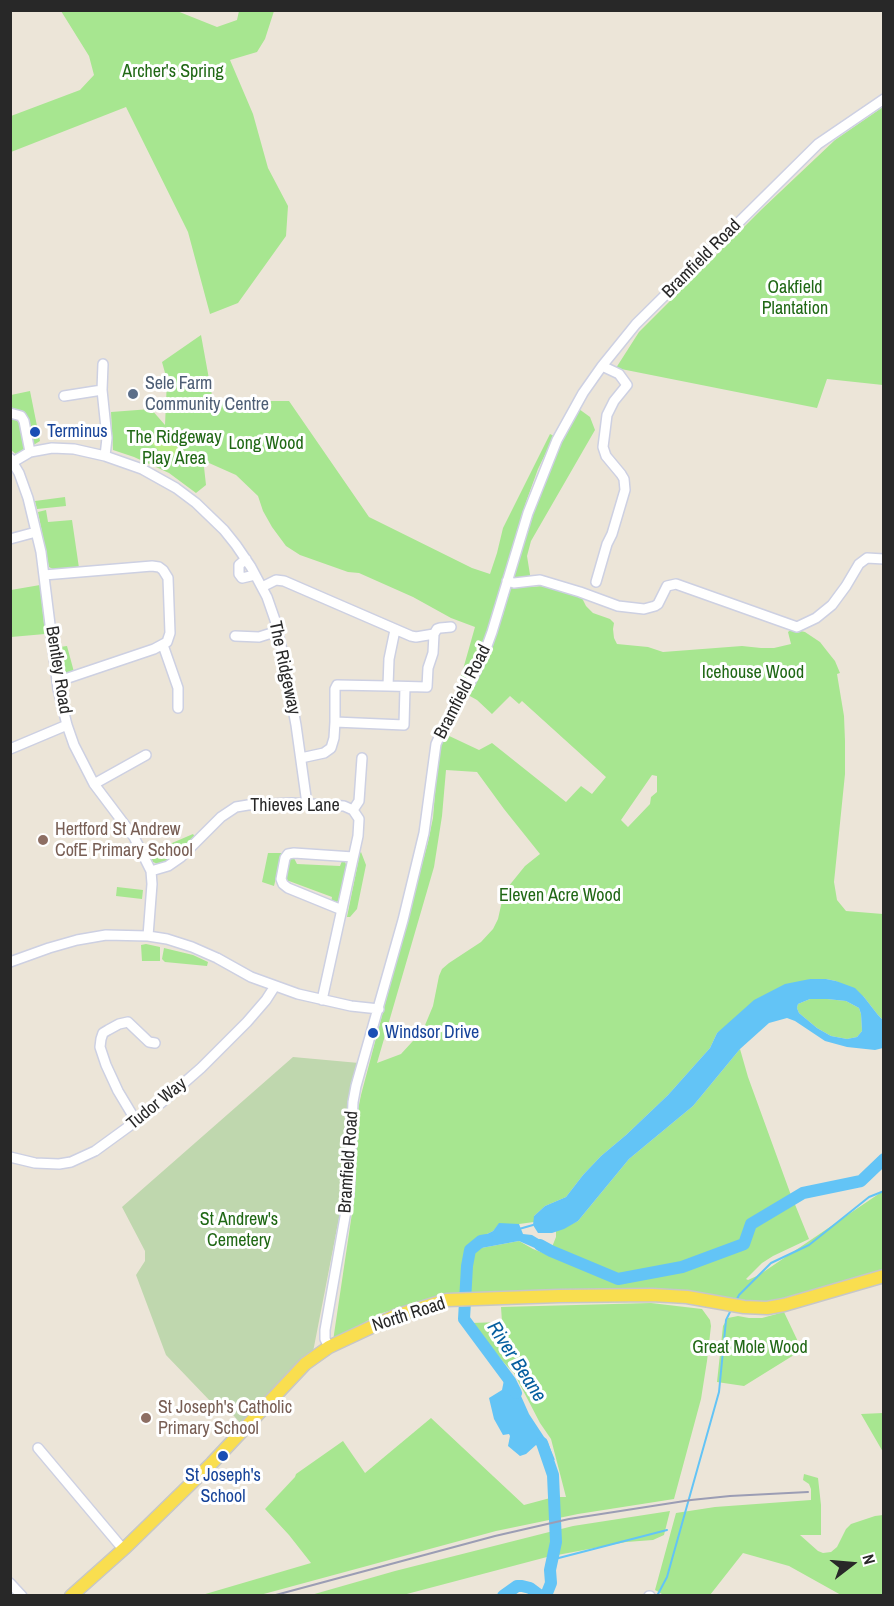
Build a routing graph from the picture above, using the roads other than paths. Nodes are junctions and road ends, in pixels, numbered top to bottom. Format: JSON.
{"nodes":[{"id":1,"x":884,"y":99,"type":"edge"},
{"id":2,"x":103,"y":364,"type":"dead end"},
{"id":3,"x":602,"y":366,"type":"junction"},
{"id":4,"x":102,"y":390,"type":"junction"},
{"id":5,"x":64,"y":396,"type":"dead end"},
{"id":6,"x":10,"y":413,"type":"edge"},
{"id":7,"x":30,"y":452,"type":"junction"},
{"id":8,"x":105,"y":456,"type":"junction"},
{"id":9,"x":12,"y":460,"type":"edge"},
{"id":10,"x":36,"y":532,"type":"junction"},
{"id":11,"x":10,"y":539,"type":"edge"},
{"id":12,"x":884,"y":559,"type":"edge"},
{"id":13,"x":44,"y":575,"type":"junction"},
{"id":14,"x":507,"y":581,"type":"junction"},
{"id":15,"x":596,"y":582,"type":"dead end"},
{"id":16,"x":262,"y":587,"type":"junction"},
{"id":17,"x":451,"y":627,"type":"dead end"},
{"id":18,"x":395,"y":630,"type":"junction"},
{"id":19,"x":279,"y":631,"type":"junction"},
{"id":20,"x":434,"y":634,"type":"junction"},
{"id":21,"x":235,"y":636,"type":"dead end"},
{"id":22,"x":163,"y":645,"type":"junction"},
{"id":23,"x":57,"y":679,"type":"junction"},
{"id":24,"x":388,"y":686,"type":"junction"},
{"id":25,"x":405,"y":687,"type":"junction"},
{"id":26,"x":178,"y":708,"type":"dead end"},
{"id":27,"x":335,"y":722,"type":"junction"},
{"id":28,"x":67,"y":725,"type":"junction"},
{"id":29,"x":10,"y":749,"type":"edge"},
{"id":30,"x":146,"y":755,"type":"dead end"},
{"id":31,"x":301,"y":758,"type":"junction"},
{"id":32,"x":362,"y":758,"type":"dead end"},
{"id":33,"x":94,"y":784,"type":"junction"},
{"id":34,"x":307,"y":804,"type":"junction"},
{"id":35,"x":353,"y":810,"type":"junction"},
{"id":36,"x":353,"y":857,"type":"junction"},
{"id":37,"x":151,"y":871,"type":"junction"},
{"id":38,"x":342,"y":910,"type":"junction"},
{"id":39,"x":148,"y":936,"type":"junction"},
{"id":40,"x":10,"y":962,"type":"edge"},
{"id":41,"x":274,"y":986,"type":"junction"},
{"id":42,"x":322,"y":1000,"type":"junction"},
{"id":43,"x":379,"y":1009,"type":"junction"},
{"id":44,"x":155,"y":1043,"type":"dead end"},
{"id":45,"x":136,"y":1121,"type":"junction"},
{"id":46,"x":10,"y":1157,"type":"edge"},
{"id":47,"x":884,"y":1276,"type":"edge"},
{"id":48,"x":329,"y":1347,"type":"junction"},
{"id":49,"x":38,"y":1448,"type":"dead end"},
{"id":50,"x":123,"y":1549,"type":"junction"},
{"id":51,"x":10,"y":1583,"type":"edge"},
{"id":52,"x":22,"y":1596,"type":"edge"},
{"id":53,"x":70,"y":1596,"type":"edge"}],
"edges":[{"from":1,"to":3,"type":"street","name":"Bramfield Road"},
{"from":2,"to":4,"type":"street"},
{"from":3,"to":14,"type":"street","name":"Bramfield Road"},
{"from":3,"to":15,"type":"street"},
{"from":4,"to":5,"type":"street"},
{"from":4,"to":8,"type":"street"},
{"from":6,"to":7,"type":"street"},
{"from":7,"to":8,"type":"street","name":"The Ridgeway"},
{"from":7,"to":9,"type":"street","name":"The Ridgeway"},
{"from":8,"to":16,"type":"street","name":"The Ridgeway"},
{"from":9,"to":10,"type":"street","name":"Bentley Road"},
{"from":10,"to":11,"type":"street"},
{"from":10,"to":13,"type":"street","name":"Bentley Road"},
{"from":12,"to":14,"type":"street"},
{"from":13,"to":22,"type":"street"},
{"from":13,"to":23,"type":"street","name":"Bentley Road"},
{"from":14,"to":43,"type":"street","name":"Bramfield Road"},
{"from":16,"to":18,"type":"street"},
{"from":16,"to":19,"type":"street","name":"The Ridgeway"},
{"from":17,"to":20,"type":"street"},
{"from":18,"to":20,"type":"street"},
{"from":18,"to":24,"type":"street"},
{"from":19,"to":21,"type":"street"},
{"from":19,"to":31,"type":"street","name":"The Ridgeway"},
{"from":20,"to":25,"type":"street"},
{"from":22,"to":23,"type":"street"},
{"from":22,"to":26,"type":"street"},
{"from":23,"to":28,"type":"street","name":"Bentley Road"},
{"from":24,"to":25,"type":"street"},
{"from":24,"to":27,"type":"street"},
{"from":25,"to":27,"type":"street"},
{"from":27,"to":31,"type":"street"},
{"from":28,"to":29,"type":"street"},
{"from":28,"to":33,"type":"street","name":"Bentley Road"},
{"from":30,"to":33,"type":"street"},
{"from":31,"to":34,"type":"street","name":"The Ridgeway"},
{"from":32,"to":35,"type":"street"},
{"from":33,"to":37,"type":"street","name":"Bentley Road"},
{"from":34,"to":35,"type":"street","name":"Thieves Lane"},
{"from":34,"to":37,"type":"street","name":"Thieves Lane"},
{"from":35,"to":36,"type":"street"},
{"from":36,"to":38,"type":"street"},
{"from":36,"to":38,"type":"street"},
{"from":37,"to":39,"type":"street","name":"Bentley Road"},
{"from":38,"to":42,"type":"street"},
{"from":39,"to":40,"type":"street"},
{"from":39,"to":41,"type":"street"},
{"from":41,"to":42,"type":"street"},
{"from":41,"to":45,"type":"street","name":"Tudor Way"},
{"from":42,"to":43,"type":"street"},
{"from":43,"to":48,"type":"street","name":"Bramfield Road"},
{"from":44,"to":45,"type":"street"},
{"from":45,"to":46,"type":"street","name":"Tudor Way"},
{"from":47,"to":48,"type":"main road","name":"North Road"},
{"from":48,"to":50,"type":"main road","name":"North Road"},
{"from":49,"to":50,"type":"street"},
{"from":50,"to":53,"type":"main road","name":"North Road"},
{"from":51,"to":52,"type":"street"}]}
